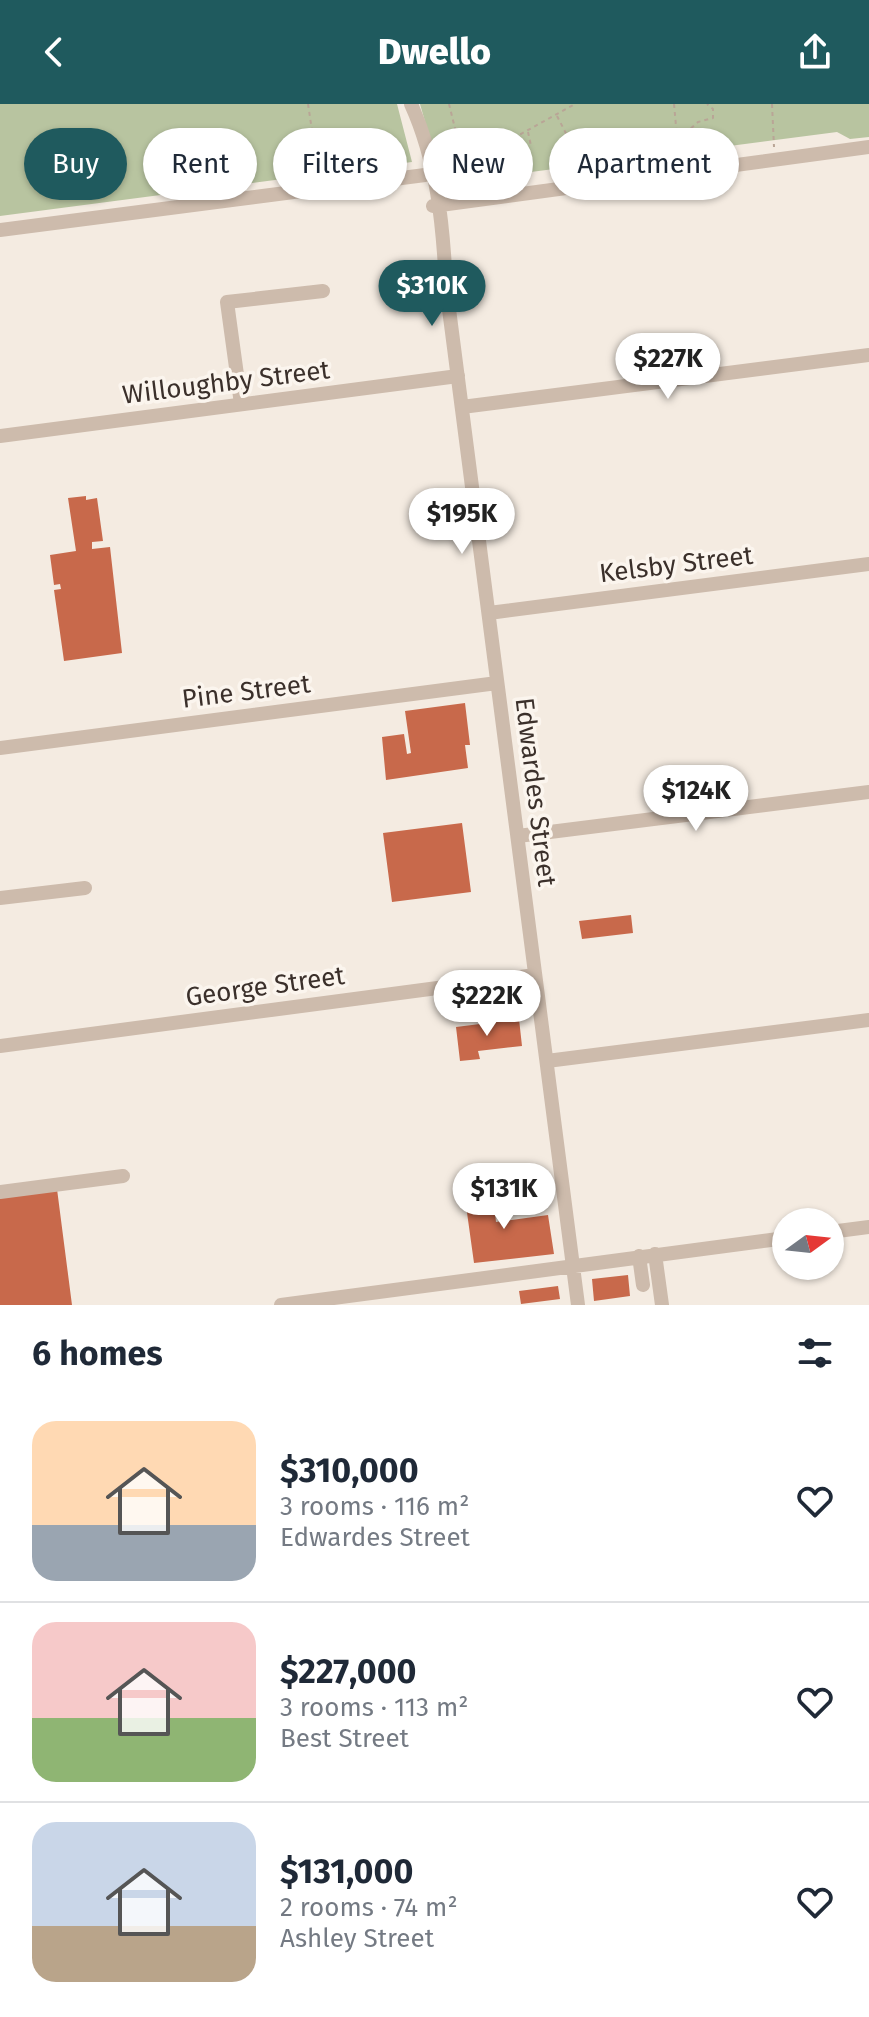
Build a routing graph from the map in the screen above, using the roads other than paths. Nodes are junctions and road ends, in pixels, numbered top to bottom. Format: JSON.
{"nodes":[{"id":1,"x":402,"y":104,"type":"edge"},
{"id":2,"x":411,"y":104,"type":"edge"},
{"id":3,"x":869,"y":147,"type":"edge"},
{"id":4,"x":423,"y":169,"type":"edge"},
{"id":5,"x":423,"y":175,"type":"edge"},
{"id":6,"x":433,"y":200,"type":"edge"},
{"id":7,"x":435,"y":206,"type":"junction"},
{"id":8,"x":0,"y":230,"type":"edge"},
{"id":9,"x":323,"y":291,"type":"dead end"},
{"id":10,"x":869,"y":355,"type":"edge"},
{"id":11,"x":458,"y":376,"type":"junction"},
{"id":12,"x":241,"y":404,"type":"junction"},
{"id":13,"x":462,"y":407,"type":"junction"},
{"id":14,"x":0,"y":436,"type":"edge"},
{"id":15,"x":869,"y":564,"type":"edge"},
{"id":16,"x":489,"y":613,"type":"junction"},
{"id":17,"x":497,"y":683,"type":"junction"},
{"id":18,"x":0,"y":748,"type":"edge"},
{"id":19,"x":869,"y":792,"type":"edge"},
{"id":20,"x":518,"y":836,"type":"junction"},
{"id":21,"x":85,"y":888,"type":"dead end"},
{"id":22,"x":0,"y":898,"type":"edge"},
{"id":23,"x":535,"y":975,"type":"junction"},
{"id":24,"x":869,"y":1020,"type":"edge"},
{"id":25,"x":0,"y":1046,"type":"edge"},
{"id":26,"x":547,"y":1061,"type":"junction"},
{"id":27,"x":123,"y":1176,"type":"dead end"},
{"id":28,"x":0,"y":1192,"type":"edge"},
{"id":29,"x":869,"y":1227,"type":"edge"},
{"id":30,"x":844,"y":1230,"type":"edge"},
{"id":31,"x":772,"y":1240,"type":"edge"},
{"id":32,"x":655,"y":1254,"type":"junction"},
{"id":33,"x":639,"y":1256,"type":"junction"},
{"id":34,"x":574,"y":1267,"type":"junction"},
{"id":35,"x":643,"y":1285,"type":"dead end"},
{"id":36,"x":281,"y":1305,"type":"edge"},
{"id":37,"x":578,"y":1305,"type":"edge"},
{"id":38,"x":662,"y":1305,"type":"edge"}],
"edges":[{"from":1,"to":4,"type":"street","name":"Edwardes Street"},
{"from":2,"to":7,"type":"street","name":"Edwardes Street"},
{"from":3,"to":7,"type":"street"},
{"from":5,"to":8,"type":"street"},
{"from":6,"to":7,"type":"street","name":"Edwardes Street"},
{"from":7,"to":11,"type":"street","name":"Edwardes Street"},
{"from":9,"to":12,"type":"street"},
{"from":10,"to":13,"type":"street"},
{"from":11,"to":12,"type":"street","name":"Willoughby Street"},
{"from":11,"to":13,"type":"street","name":"Edwardes Street"},
{"from":12,"to":14,"type":"street","name":"Willoughby Street"},
{"from":13,"to":16,"type":"street","name":"Edwardes Street"},
{"from":15,"to":16,"type":"street","name":"Kelsby Street"},
{"from":16,"to":17,"type":"street","name":"Edwardes Street"},
{"from":17,"to":18,"type":"street","name":"Pine Street"},
{"from":17,"to":20,"type":"street","name":"Edwardes Street"},
{"from":19,"to":20,"type":"street"},
{"from":20,"to":23,"type":"street","name":"Edwardes Street"},
{"from":21,"to":22,"type":"street"},
{"from":23,"to":25,"type":"street","name":"George Street"},
{"from":23,"to":26,"type":"street","name":"Edwardes Street"},
{"from":24,"to":26,"type":"street"},
{"from":26,"to":34,"type":"street","name":"Edwardes Street"},
{"from":27,"to":28,"type":"street"},
{"from":29,"to":30,"type":"street"},
{"from":31,"to":32,"type":"street"},
{"from":32,"to":33,"type":"street"},
{"from":32,"to":38,"type":"street"},
{"from":33,"to":34,"type":"street"},
{"from":33,"to":35,"type":"street"},
{"from":34,"to":36,"type":"street"},
{"from":34,"to":37,"type":"street","name":"Edwardes Street"}]}
